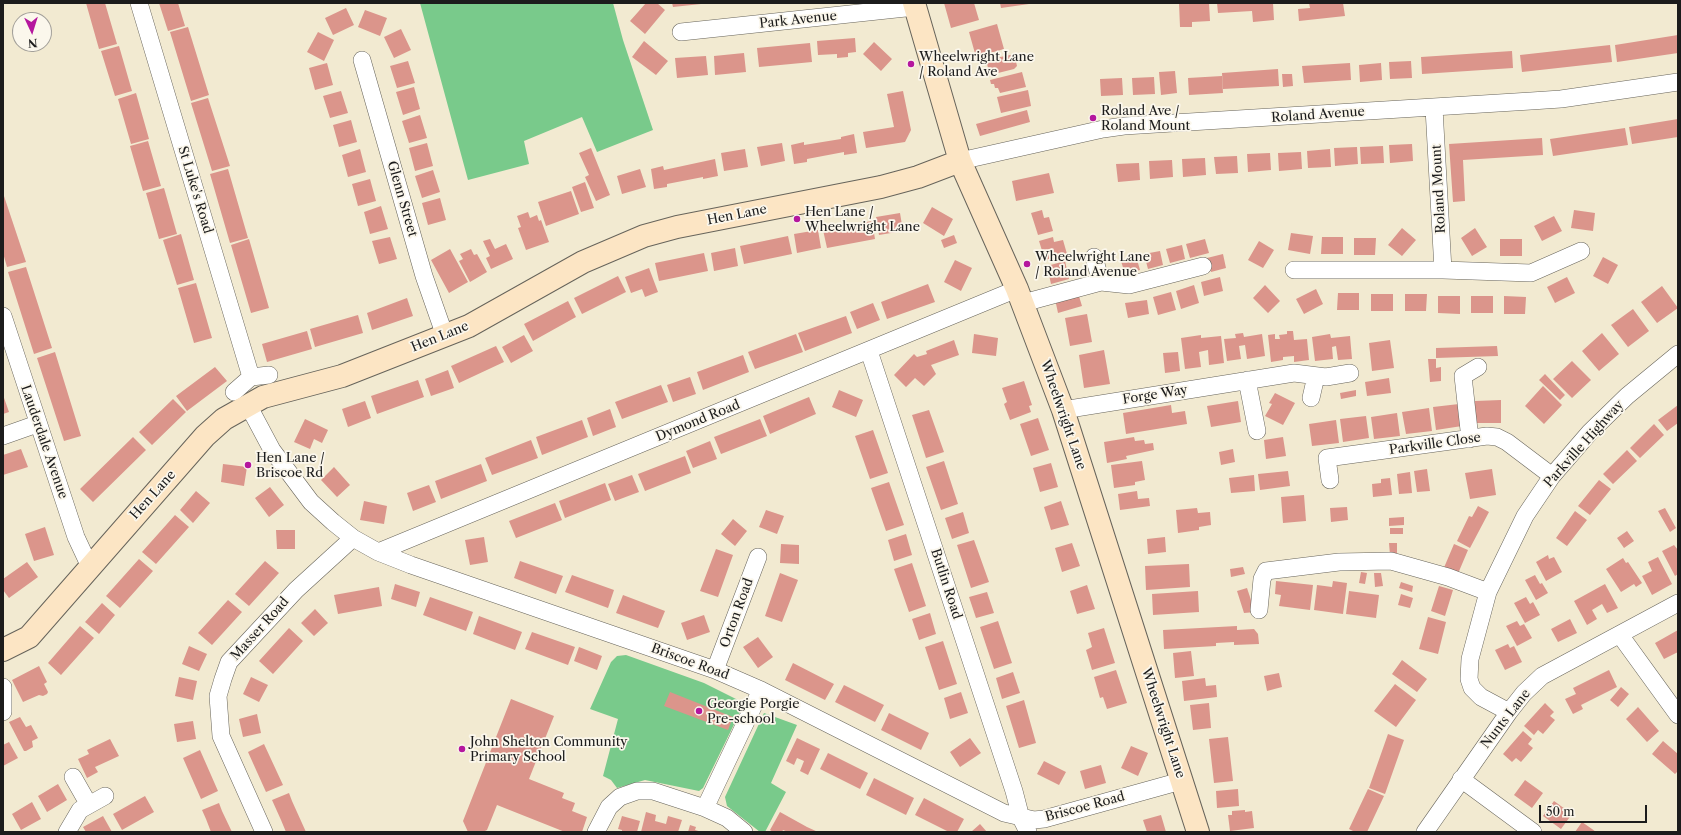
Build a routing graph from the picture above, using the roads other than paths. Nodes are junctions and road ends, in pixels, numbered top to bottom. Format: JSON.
{"nodes":[{"id":1,"x":139,"y":3,"type":"edge"},
{"id":2,"x":915,"y":5,"type":"edge"},
{"id":3,"x":681,"y":32,"type":"dead end"},
{"id":4,"x":362,"y":60,"type":"dead end"},
{"id":5,"x":1678,"y":82,"type":"edge"},
{"id":6,"x":1434,"y":108,"type":"junction"},
{"id":7,"x":960,"y":161,"type":"junction"},
{"id":8,"x":1581,"y":251,"type":"dead end"},
{"id":9,"x":1094,"y":257,"type":"dead end"},
{"id":10,"x":1203,"y":266,"type":"dead end"},
{"id":11,"x":1294,"y":270,"type":"dead end"},
{"id":12,"x":1443,"y":270,"type":"junction"},
{"id":13,"x":1101,"y":282,"type":"junction"},
{"id":14,"x":1020,"y":296,"type":"junction"},
{"id":15,"x":3,"y":316,"type":"edge"},
{"id":16,"x":446,"y":336,"type":"junction"},
{"id":17,"x":869,"y":351,"type":"junction"},
{"id":18,"x":1678,"y":354,"type":"edge"},
{"id":19,"x":1478,"y":367,"type":"dead end"},
{"id":20,"x":1350,"y":374,"type":"dead end"},
{"id":21,"x":269,"y":375,"type":"dead end"},
{"id":22,"x":1316,"y":376,"type":"junction"},
{"id":23,"x":250,"y":377,"type":"junction"},
{"id":24,"x":1247,"y":380,"type":"junction"},
{"id":25,"x":241,"y":398,"type":"junction"},
{"id":26,"x":1311,"y":398,"type":"dead end"},
{"id":27,"x":1062,"y":410,"type":"junction"},
{"id":28,"x":37,"y":424,"type":"junction"},
{"id":29,"x":1256,"y":431,"type":"dead end"},
{"id":30,"x":3,"y":436,"type":"edge"},
{"id":31,"x":1470,"y":439,"type":"junction"},
{"id":32,"x":1552,"y":476,"type":"junction"},
{"id":33,"x":1330,"y":480,"type":"dead end"},
{"id":34,"x":353,"y":538,"type":"junction"},
{"id":35,"x":378,"y":552,"type":"junction"},
{"id":36,"x":758,"y":557,"type":"dead end"},
{"id":37,"x":90,"y":567,"type":"junction"},
{"id":38,"x":1488,"y":592,"type":"junction"},
{"id":39,"x":1678,"y":603,"type":"edge"},
{"id":40,"x":1259,"y":610,"type":"dead end"},
{"id":41,"x":1620,"y":635,"type":"junction"},
{"id":42,"x":3,"y":650,"type":"edge"},
{"id":43,"x":716,"y":670,"type":"junction"},
{"id":44,"x":3,"y":688,"type":"edge"},
{"id":45,"x":761,"y":690,"type":"junction"},
{"id":46,"x":3,"y":712,"type":"edge"},
{"id":47,"x":1509,"y":712,"type":"junction"},
{"id":48,"x":1678,"y":715,"type":"edge"},
{"id":49,"x":73,"y":777,"type":"dead end"},
{"id":50,"x":1461,"y":779,"type":"junction"},
{"id":51,"x":1182,"y":781,"type":"junction"},
{"id":52,"x":105,"y":796,"type":"dead end"},
{"id":53,"x":89,"y":805,"type":"junction"},
{"id":54,"x":705,"y":808,"type":"junction"},
{"id":55,"x":1024,"y":825,"type":"edge"},
{"id":56,"x":67,"y":832,"type":"edge"},
{"id":57,"x":264,"y":832,"type":"edge"},
{"id":58,"x":596,"y":832,"type":"edge"},
{"id":59,"x":744,"y":832,"type":"edge"},
{"id":60,"x":1198,"y":832,"type":"edge"},
{"id":61,"x":1425,"y":832,"type":"edge"},
{"id":62,"x":1533,"y":832,"type":"edge"}],
"edges":[{"from":1,"to":23,"type":"street","name":"St Luke's Road"},
{"from":2,"to":3,"type":"street","name":"Park Avenue"},
{"from":2,"to":7,"type":"street","name":"Wheelwright Lane"},
{"from":4,"to":16,"type":"street","name":"Glenn Street"},
{"from":5,"to":6,"type":"street","name":"Roland Avenue"},
{"from":6,"to":7,"type":"street","name":"Roland Avenue"},
{"from":6,"to":12,"type":"street","name":"Roland Mount"},
{"from":7,"to":14,"type":"street","name":"Wheelwright Lane"},
{"from":7,"to":16,"type":"street","name":"Hen Lane"},
{"from":8,"to":12,"type":"street"},
{"from":9,"to":13,"type":"street"},
{"from":10,"to":13,"type":"street"},
{"from":11,"to":12,"type":"street"},
{"from":13,"to":14,"type":"street","name":"Dymond Road"},
{"from":14,"to":17,"type":"street","name":"Dymond Road"},
{"from":14,"to":27,"type":"street","name":"Wheelwright Lane"},
{"from":15,"to":28,"type":"street","name":"Lauderdale Avenue"},
{"from":16,"to":25,"type":"street","name":"Hen Lane"},
{"from":17,"to":35,"type":"street","name":"Dymond Road"},
{"from":17,"to":55,"type":"street","name":"Butlin Road"},
{"from":18,"to":32,"type":"street","name":"Parkville Highway"},
{"from":19,"to":31,"type":"street"},
{"from":20,"to":22,"type":"street","name":"Forge Way"},
{"from":21,"to":23,"type":"street"},
{"from":22,"to":24,"type":"street","name":"Forge Way"},
{"from":22,"to":26,"type":"street"},
{"from":23,"to":25,"type":"street"},
{"from":24,"to":27,"type":"street","name":"Forge Way"},
{"from":24,"to":29,"type":"street"},
{"from":25,"to":34,"type":"street","name":"Briscoe Road"},
{"from":25,"to":37,"type":"street","name":"Hen Lane"},
{"from":27,"to":51,"type":"street","name":"Wheelwright Lane"},
{"from":28,"to":30,"type":"street"},
{"from":28,"to":37,"type":"street","name":"Lauderdale Avenue"},
{"from":31,"to":32,"type":"street","name":"Parkville Close"},
{"from":31,"to":33,"type":"street","name":"Parkville Close"},
{"from":32,"to":38,"type":"street","name":"Parkville Highway"},
{"from":34,"to":35,"type":"street","name":"Briscoe Road"},
{"from":34,"to":57,"type":"street","name":"Masser Road"},
{"from":35,"to":43,"type":"street","name":"Briscoe Road"},
{"from":36,"to":43,"type":"street","name":"Orton Road"},
{"from":37,"to":42,"type":"street","name":"Hen Lane"},
{"from":38,"to":40,"type":"street"},
{"from":38,"to":47,"type":"street","name":"Parkville Highway"},
{"from":39,"to":41,"type":"street","name":"Nunts Lane"},
{"from":41,"to":47,"type":"street","name":"Nunts Lane"},
{"from":41,"to":48,"type":"street"},
{"from":43,"to":45,"type":"street","name":"Briscoe Road"},
{"from":44,"to":46,"type":"street"},
{"from":45,"to":54,"type":"street"},
{"from":45,"to":55,"type":"street","name":"Briscoe Road"},
{"from":47,"to":50,"type":"street","name":"Nunts Lane"},
{"from":49,"to":53,"type":"street"},
{"from":50,"to":61,"type":"street","name":"Nunts Lane"},
{"from":50,"to":62,"type":"street"},
{"from":51,"to":55,"type":"street","name":"Briscoe Road"},
{"from":51,"to":60,"type":"street","name":"Wheelwright Lane"},
{"from":52,"to":53,"type":"street"},
{"from":53,"to":56,"type":"street"},
{"from":54,"to":58,"type":"street"},
{"from":54,"to":59,"type":"street"}]}
